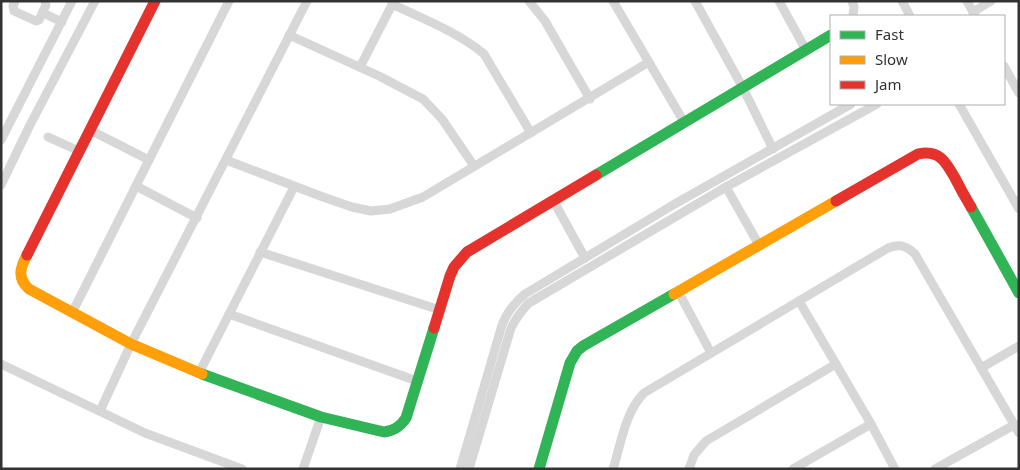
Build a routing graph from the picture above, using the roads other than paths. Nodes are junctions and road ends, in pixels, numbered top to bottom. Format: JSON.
{"nodes":[{"id":1,"x":16,"y":1,"type":"edge"},
{"id":2,"x":45,"y":1,"type":"edge"},
{"id":3,"x":72,"y":1,"type":"edge"},
{"id":4,"x":94,"y":1,"type":"edge"},
{"id":5,"x":155,"y":1,"type":"edge"},
{"id":6,"x":229,"y":1,"type":"edge"},
{"id":7,"x":307,"y":1,"type":"edge"},
{"id":8,"x":530,"y":1,"type":"edge"},
{"id":9,"x":613,"y":1,"type":"edge"},
{"id":10,"x":695,"y":1,"type":"edge"},
{"id":11,"x":779,"y":1,"type":"edge"},
{"id":12,"x":852,"y":1,"type":"edge"},
{"id":13,"x":902,"y":1,"type":"edge"},
{"id":14,"x":967,"y":1,"type":"edge"},
{"id":15,"x":991,"y":1,"type":"edge"},
{"id":16,"x":393,"y":3,"type":"edge"},
{"id":17,"x":43,"y":13,"type":"junction"},
{"id":18,"x":974,"y":14,"type":"edge"},
{"id":19,"x":853,"y":15,"type":"edge"},
{"id":20,"x":909,"y":15,"type":"edge"},
{"id":21,"x":62,"y":22,"type":"junction"},
{"id":22,"x":290,"y":35,"type":"junction"},
{"id":23,"x":830,"y":36,"type":"edge"},
{"id":24,"x":806,"y":50,"type":"junction"},
{"id":25,"x":649,"y":62,"type":"junction"},
{"id":26,"x":360,"y":67,"type":"junction"},
{"id":27,"x":1005,"y":68,"type":"edge"},
{"id":28,"x":743,"y":88,"type":"junction"},
{"id":29,"x":1019,"y":93,"type":"edge"},
{"id":30,"x":590,"y":98,"type":"junction"},
{"id":31,"x":849,"y":105,"type":"edge"},
{"id":32,"x":875,"y":105,"type":"edge"},
{"id":33,"x":960,"y":105,"type":"edge"},
{"id":34,"x":684,"y":122,"type":"junction"},
{"id":35,"x":4,"y":127,"type":"edge"},
{"id":36,"x":90,"y":130,"type":"junction"},
{"id":37,"x":531,"y":133,"type":"junction"},
{"id":38,"x":48,"y":137,"type":"dead end"},
{"id":39,"x":1,"y":140,"type":"edge"},
{"id":40,"x":773,"y":148,"type":"junction"},
{"id":41,"x":79,"y":151,"type":"junction"},
{"id":42,"x":149,"y":160,"type":"junction"},
{"id":43,"x":226,"y":160,"type":"junction"},
{"id":44,"x":474,"y":166,"type":"junction"},
{"id":45,"x":1,"y":185,"type":"edge"},
{"id":46,"x":136,"y":186,"type":"junction"},
{"id":47,"x":294,"y":187,"type":"junction"},
{"id":48,"x":726,"y":187,"type":"junction"},
{"id":49,"x":553,"y":200,"type":"junction"},
{"id":50,"x":1019,"y":209,"type":"edge"},
{"id":51,"x":197,"y":218,"type":"junction"},
{"id":52,"x":643,"y":223,"type":"junction"},
{"id":53,"x":649,"y":232,"type":"junction"},
{"id":54,"x":758,"y":245,"type":"junction"},
{"id":55,"x":260,"y":252,"type":"junction"},
{"id":56,"x":585,"y":258,"type":"junction"},
{"id":57,"x":678,"y":291,"type":"junction"},
{"id":58,"x":1019,"y":293,"type":"edge"},
{"id":59,"x":799,"y":301,"type":"junction"},
{"id":60,"x":440,"y":310,"type":"junction"},
{"id":61,"x":72,"y":313,"type":"junction"},
{"id":62,"x":229,"y":314,"type":"junction"},
{"id":63,"x":131,"y":344,"type":"junction"},
{"id":64,"x":1019,"y":346,"type":"edge"},
{"id":65,"x":711,"y":353,"type":"junction"},
{"id":66,"x":1,"y":364,"type":"edge"},
{"id":67,"x":836,"y":364,"type":"junction"},
{"id":68,"x":981,"y":368,"type":"junction"},
{"id":69,"x":199,"y":373,"type":"junction"},
{"id":70,"x":417,"y":381,"type":"junction"},
{"id":71,"x":100,"y":411,"type":"junction"},
{"id":72,"x":321,"y":417,"type":"junction"},
{"id":73,"x":871,"y":424,"type":"junction"},
{"id":74,"x":1016,"y":429,"type":"edge"},
{"id":75,"x":242,"y":469,"type":"edge"},
{"id":76,"x":303,"y":469,"type":"edge"},
{"id":77,"x":460,"y":469,"type":"edge"},
{"id":78,"x":469,"y":469,"type":"edge"},
{"id":79,"x":539,"y":469,"type":"edge"},
{"id":80,"x":613,"y":469,"type":"edge"},
{"id":81,"x":688,"y":469,"type":"edge"},
{"id":82,"x":793,"y":469,"type":"edge"},
{"id":83,"x":895,"y":469,"type":"edge"},
{"id":84,"x":935,"y":469,"type":"edge"}],
"edges":[{"from":1,"to":17,"type":"street"},
{"from":2,"to":17,"type":"street"},
{"from":3,"to":21,"type":"street"},
{"from":4,"to":45,"type":"street"},
{"from":5,"to":36,"type":"street"},
{"from":6,"to":42,"type":"street"},
{"from":7,"to":22,"type":"street"},
{"from":8,"to":30,"type":"street"},
{"from":9,"to":25,"type":"street"},
{"from":10,"to":28,"type":"street"},
{"from":11,"to":24,"type":"street"},
{"from":12,"to":19,"type":"street"},
{"from":13,"to":20,"type":"street"},
{"from":14,"to":18,"type":"street"},
{"from":15,"to":18,"type":"street"},
{"from":16,"to":26,"type":"street"},
{"from":16,"to":37,"type":"street"},
{"from":17,"to":21,"type":"street"},
{"from":21,"to":35,"type":"street"},
{"from":22,"to":26,"type":"street"},
{"from":22,"to":43,"type":"street"},
{"from":23,"to":24,"type":"street"},
{"from":24,"to":28,"type":"street"},
{"from":25,"to":30,"type":"street"},
{"from":25,"to":34,"type":"street"},
{"from":26,"to":44,"type":"street"},
{"from":27,"to":29,"type":"street"},
{"from":28,"to":34,"type":"street"},
{"from":28,"to":40,"type":"street"},
{"from":30,"to":37,"type":"street"},
{"from":31,"to":40,"type":"street"},
{"from":32,"to":48,"type":"street"},
{"from":33,"to":50,"type":"street"},
{"from":34,"to":49,"type":"street"},
{"from":35,"to":39,"type":"street"},
{"from":36,"to":41,"type":"street"},
{"from":36,"to":42,"type":"street"},
{"from":37,"to":44,"type":"street"},
{"from":38,"to":41,"type":"street"},
{"from":40,"to":52,"type":"street"},
{"from":41,"to":61,"type":"street"},
{"from":42,"to":46,"type":"street"},
{"from":43,"to":47,"type":"street"},
{"from":43,"to":51,"type":"street"},
{"from":44,"to":47,"type":"street"},
{"from":46,"to":51,"type":"street"},
{"from":46,"to":61,"type":"street"},
{"from":47,"to":55,"type":"street"},
{"from":48,"to":53,"type":"street"},
{"from":48,"to":54,"type":"street"},
{"from":49,"to":56,"type":"street"},
{"from":49,"to":60,"type":"street"},
{"from":51,"to":63,"type":"street"},
{"from":52,"to":53,"type":"street"},
{"from":52,"to":56,"type":"street"},
{"from":53,"to":78,"type":"street"},
{"from":54,"to":57,"type":"street"},
{"from":54,"to":58,"type":"street"},
{"from":55,"to":60,"type":"street"},
{"from":55,"to":62,"type":"street"},
{"from":56,"to":77,"type":"street"},
{"from":57,"to":65,"type":"street"},
{"from":57,"to":79,"type":"street"},
{"from":59,"to":65,"type":"street"},
{"from":59,"to":67,"type":"street"},
{"from":59,"to":68,"type":"street"},
{"from":60,"to":70,"type":"street"},
{"from":61,"to":63,"type":"street"},
{"from":62,"to":69,"type":"street"},
{"from":62,"to":70,"type":"street"},
{"from":63,"to":69,"type":"street"},
{"from":63,"to":71,"type":"street"},
{"from":64,"to":68,"type":"street"},
{"from":65,"to":80,"type":"street"},
{"from":66,"to":71,"type":"street"},
{"from":67,"to":73,"type":"street"},
{"from":67,"to":81,"type":"street"},
{"from":68,"to":74,"type":"street"},
{"from":69,"to":72,"type":"street"},
{"from":70,"to":72,"type":"street"},
{"from":71,"to":75,"type":"street"},
{"from":72,"to":76,"type":"street"},
{"from":73,"to":82,"type":"street"},
{"from":73,"to":83,"type":"street"},
{"from":74,"to":84,"type":"street"}]}
